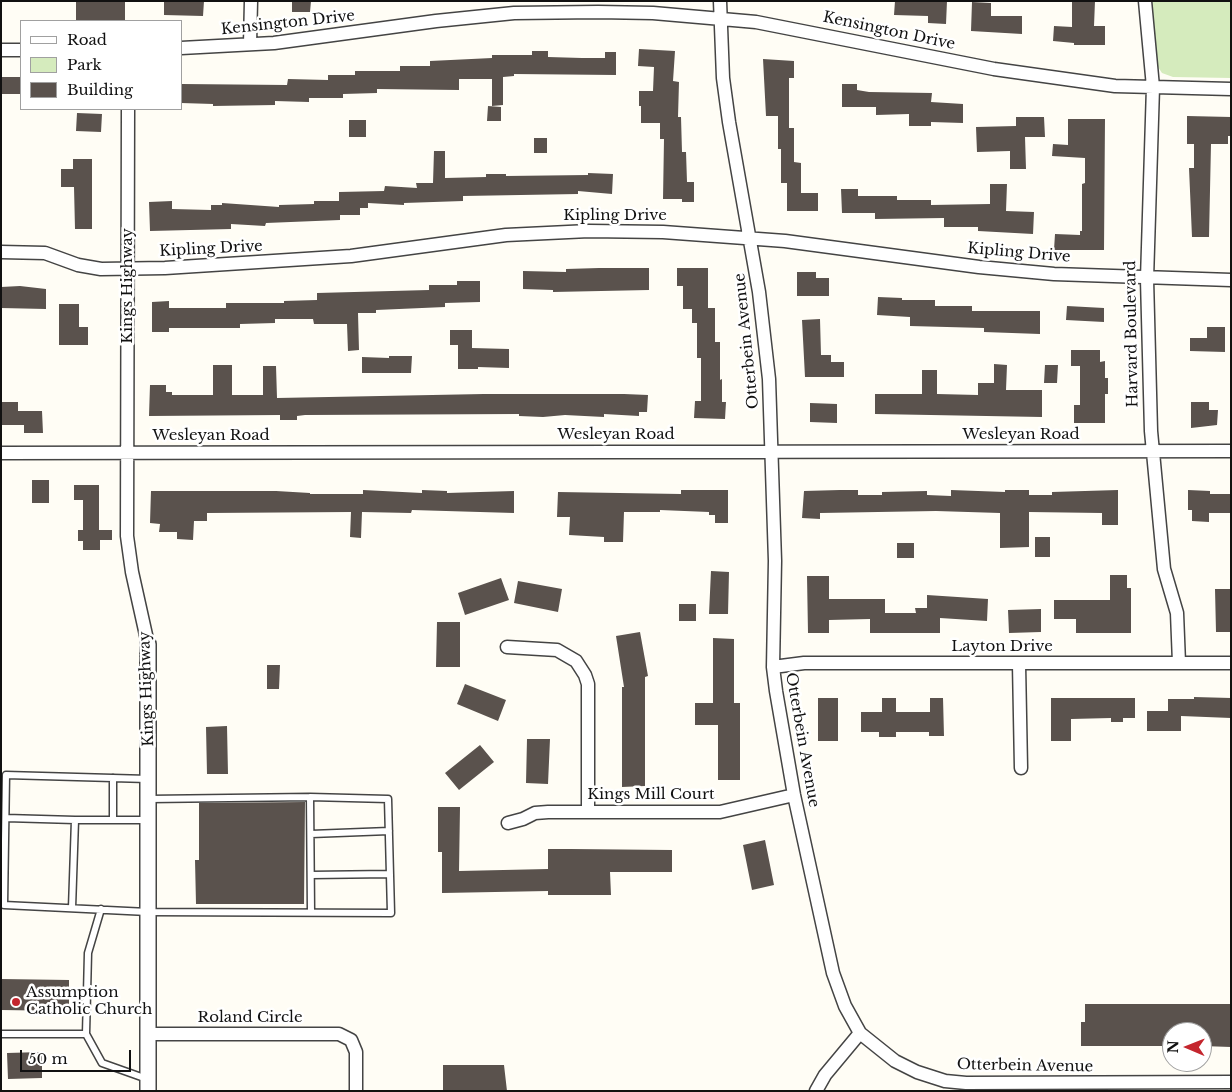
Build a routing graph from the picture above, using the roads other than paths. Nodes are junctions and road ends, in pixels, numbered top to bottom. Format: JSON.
{"nodes":[{"id":1,"x":251,"y":1,"type":"edge"},
{"id":2,"x":720,"y":1,"type":"edge"},
{"id":3,"x":1145,"y":1,"type":"edge"},
{"id":4,"x":720,"y":18,"type":"junction"},
{"id":5,"x":250,"y":44,"type":"junction"},
{"id":6,"x":182,"y":48,"type":"edge"},
{"id":7,"x":1,"y":50,"type":"edge"},
{"id":8,"x":20,"y":50,"type":"edge"},
{"id":9,"x":1153,"y":87,"type":"junction"},
{"id":10,"x":1231,"y":89,"type":"edge"},
{"id":11,"x":128,"y":110,"type":"edge"},
{"id":12,"x":750,"y":237,"type":"junction"},
{"id":13,"x":1,"y":252,"type":"edge"},
{"id":14,"x":127,"y":268,"type":"junction"},
{"id":15,"x":1147,"y":279,"type":"junction"},
{"id":16,"x":1231,"y":280,"type":"edge"},
{"id":17,"x":773,"y":451,"type":"junction"},
{"id":18,"x":1153,"y":451,"type":"junction"},
{"id":19,"x":1231,"y":451,"type":"edge"},
{"id":20,"x":129,"y":452,"type":"junction"},
{"id":21,"x":1,"y":454,"type":"edge"},
{"id":22,"x":148,"y":644,"type":"joint"},
{"id":23,"x":507,"y":647,"type":"dead end"},
{"id":24,"x":1231,"y":663,"type":"edge"},
{"id":25,"x":1020,"y":664,"type":"junction"},
{"id":26,"x":1179,"y":664,"type":"junction"},
{"id":27,"x":773,"y":668,"type":"junction"},
{"id":28,"x":1021,"y":768,"type":"dead end"},
{"id":29,"x":113,"y":778,"type":"junction"},
{"id":30,"x":149,"y":779,"type":"junction"},
{"id":31,"x":794,"y":795,"type":"junction"},
{"id":32,"x":310,"y":797,"type":"junction"},
{"id":33,"x":148,"y":799,"type":"junction"},
{"id":34,"x":588,"y":811,"type":"junction"},
{"id":35,"x":6,"y":818,"type":"junction"},
{"id":36,"x":75,"y":820,"type":"junction"},
{"id":37,"x":113,"y":820,"type":"junction"},
{"id":38,"x":148,"y":820,"type":"junction"},
{"id":39,"x":508,"y":823,"type":"dead end"},
{"id":40,"x":388,"y":831,"type":"junction"},
{"id":41,"x":311,"y":834,"type":"junction"},
{"id":42,"x":390,"y":874,"type":"junction"},
{"id":43,"x":311,"y":875,"type":"junction"},
{"id":44,"x":3,"y":908,"type":"edge"},
{"id":45,"x":72,"y":908,"type":"junction"},
{"id":46,"x":101,"y":909,"type":"junction"},
{"id":47,"x":148,"y":912,"type":"junction"},
{"id":48,"x":311,"y":912,"type":"junction"},
{"id":49,"x":860,"y":1033,"type":"junction"},
{"id":50,"x":1,"y":1034,"type":"edge"},
{"id":51,"x":86,"y":1034,"type":"junction"},
{"id":52,"x":148,"y":1034,"type":"junction"},
{"id":53,"x":1231,"y":1082,"type":"edge"},
{"id":54,"x":148,"y":1085,"type":"edge"},
{"id":55,"x":356,"y":1091,"type":"edge"},
{"id":56,"x":816,"y":1091,"type":"edge"}],
"edges":[{"from":1,"to":5,"type":"street"},
{"from":2,"to":4,"type":"street","name":"Otterbein Avenue"},
{"from":3,"to":9,"type":"street","name":"Harvard Boulevard"},
{"from":4,"to":5,"type":"street","name":"Kensington Drive"},
{"from":4,"to":9,"type":"street","name":"Kensington Drive"},
{"from":4,"to":12,"type":"street","name":"Otterbein Avenue"},
{"from":5,"to":6,"type":"street","name":"Kensington Drive"},
{"from":7,"to":8,"type":"street"},
{"from":9,"to":10,"type":"street","name":"Kensington Drive"},
{"from":9,"to":15,"type":"street","name":"Harvard Boulevard"},
{"from":11,"to":14,"type":"street","name":"Kings Highway"},
{"from":12,"to":14,"type":"street","name":"Kipling Drive"},
{"from":12,"to":15,"type":"street","name":"Kipling Drive"},
{"from":12,"to":17,"type":"street","name":"Otterbein Avenue"},
{"from":13,"to":14,"type":"street","name":"Kipling Drive"},
{"from":14,"to":20,"type":"street","name":"Kings Highway"},
{"from":15,"to":16,"type":"street","name":"Kipling Drive"},
{"from":15,"to":18,"type":"street","name":"Harvard Boulevard"},
{"from":17,"to":18,"type":"street","name":"Wesleyan Road"},
{"from":17,"to":20,"type":"street","name":"Wesleyan Road"},
{"from":17,"to":27,"type":"street","name":"Otterbein Avenue"},
{"from":18,"to":19,"type":"street","name":"Wesleyan Road"},
{"from":18,"to":26,"type":"street","name":"Harvard Boulevard"},
{"from":20,"to":21,"type":"street","name":"Wesleyan Road"},
{"from":20,"to":22,"type":"street","name":"Kings Highway"},
{"from":22,"to":30,"type":"street","name":"Kings Highway"},
{"from":23,"to":34,"type":"street"},
{"from":24,"to":26,"type":"street","name":"Layton Drive"},
{"from":25,"to":26,"type":"street","name":"Layton Drive"},
{"from":25,"to":27,"type":"street","name":"Layton Drive"},
{"from":25,"to":28,"type":"street"},
{"from":27,"to":31,"type":"street","name":"Otterbein Avenue"},
{"from":29,"to":30,"type":"lane"},
{"from":29,"to":35,"type":"lane"},
{"from":29,"to":37,"type":"lane"},
{"from":30,"to":33,"type":"street","name":"Kings Highway"},
{"from":31,"to":34,"type":"street","name":"Kings Mill Court"},
{"from":31,"to":49,"type":"street","name":"Otterbein Avenue"},
{"from":32,"to":33,"type":"lane"},
{"from":32,"to":40,"type":"lane"},
{"from":32,"to":41,"type":"lane"},
{"from":33,"to":38,"type":"street","name":"Kings Highway"},
{"from":34,"to":39,"type":"street","name":"Kings Mill Court"},
{"from":35,"to":36,"type":"lane"},
{"from":35,"to":44,"type":"lane"},
{"from":36,"to":37,"type":"lane"},
{"from":36,"to":45,"type":"lane"},
{"from":37,"to":38,"type":"lane"},
{"from":38,"to":47,"type":"street","name":"Kings Highway"},
{"from":40,"to":41,"type":"lane"},
{"from":40,"to":42,"type":"lane"},
{"from":41,"to":43,"type":"lane"},
{"from":42,"to":43,"type":"lane"},
{"from":42,"to":48,"type":"lane"},
{"from":43,"to":48,"type":"lane"},
{"from":44,"to":45,"type":"lane"},
{"from":45,"to":46,"type":"lane"},
{"from":46,"to":47,"type":"lane"},
{"from":46,"to":51,"type":"lane"},
{"from":47,"to":48,"type":"lane"},
{"from":47,"to":52,"type":"street","name":"Kings Highway"},
{"from":49,"to":53,"type":"street","name":"Otterbein Avenue"},
{"from":49,"to":56,"type":"street"},
{"from":50,"to":51,"type":"lane"},
{"from":51,"to":54,"type":"lane"},
{"from":52,"to":54,"type":"street","name":"Kings Highway"},
{"from":52,"to":55,"type":"street","name":"Roland Circle"}]}
